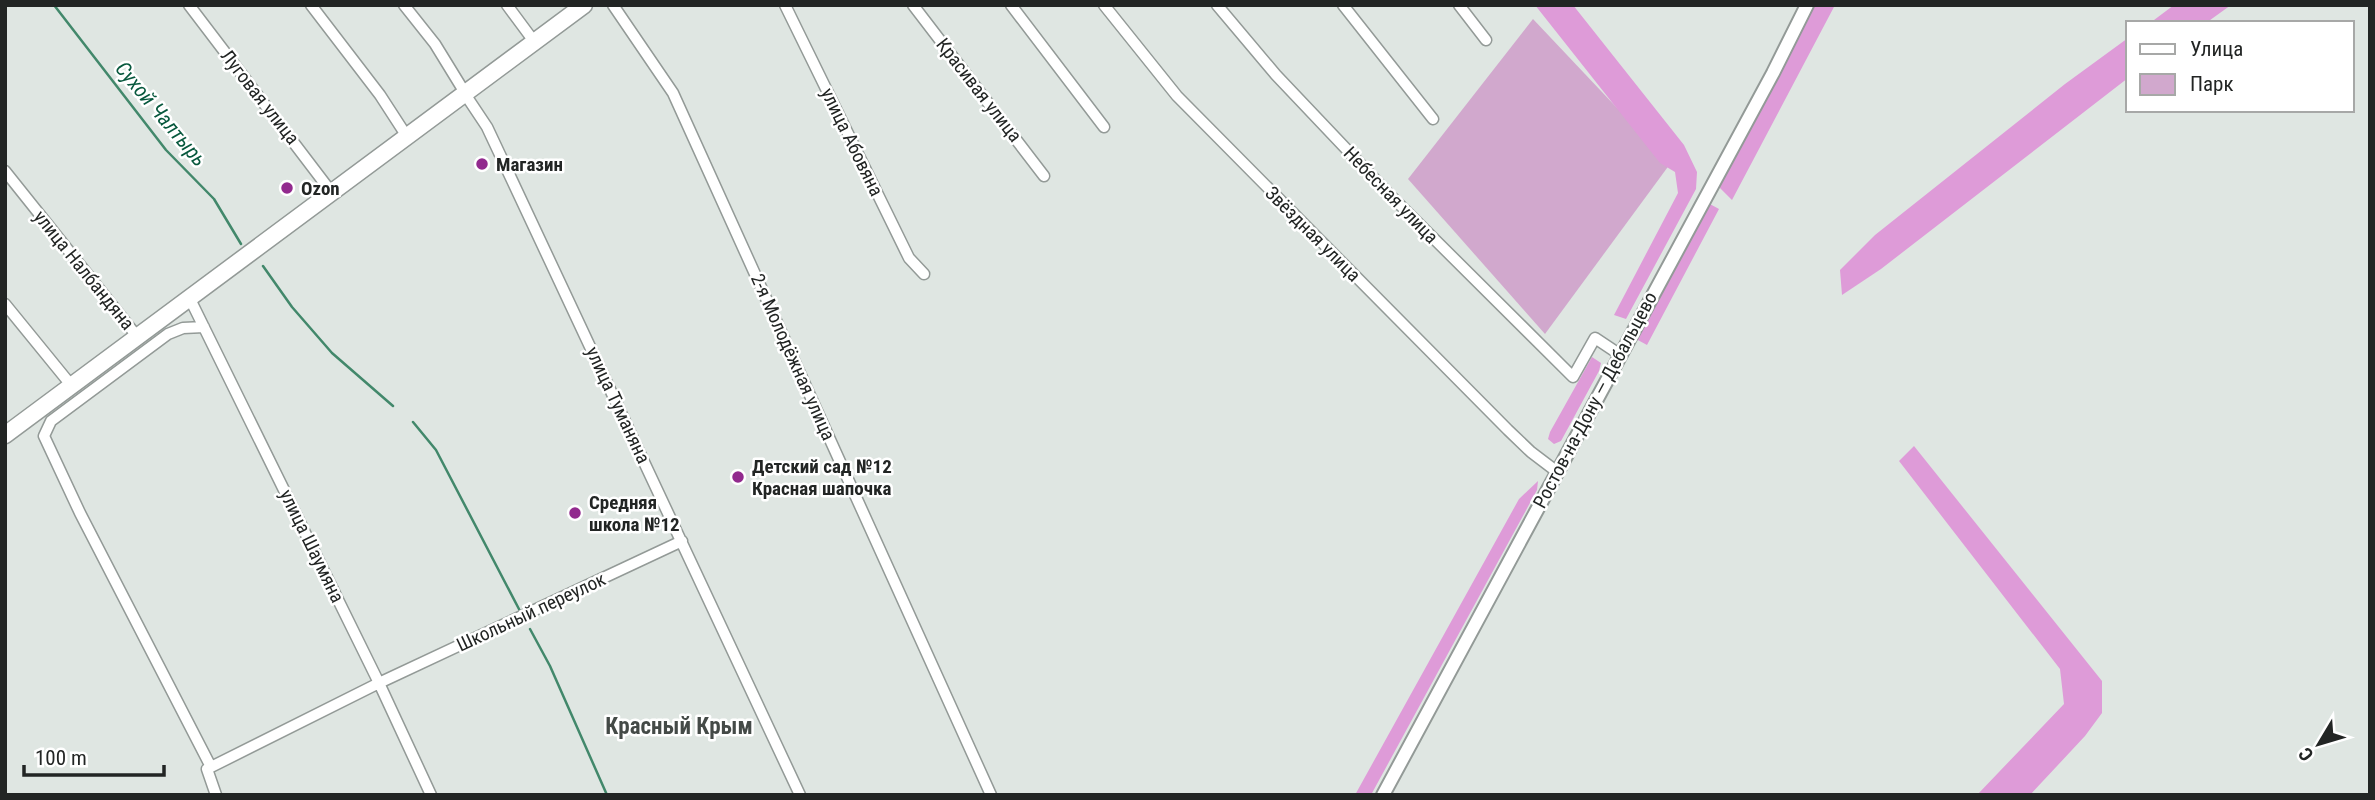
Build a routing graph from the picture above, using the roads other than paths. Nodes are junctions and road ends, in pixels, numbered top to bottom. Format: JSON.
{"nodes":[{"id":1,"x":189,"y":5,"type":"edge"},
{"id":2,"x":311,"y":5,"type":"edge"},
{"id":3,"x":404,"y":5,"type":"edge"},
{"id":4,"x":507,"y":5,"type":"edge"},
{"id":5,"x":572,"y":5,"type":"edge"},
{"id":6,"x":584,"y":5,"type":"edge"},
{"id":7,"x":613,"y":5,"type":"edge"},
{"id":8,"x":785,"y":5,"type":"edge"},
{"id":9,"x":913,"y":5,"type":"edge"},
{"id":10,"x":1011,"y":5,"type":"edge"},
{"id":11,"x":1104,"y":5,"type":"edge"},
{"id":12,"x":1217,"y":5,"type":"edge"},
{"id":13,"x":1343,"y":5,"type":"edge"},
{"id":14,"x":1459,"y":5,"type":"edge"},
{"id":15,"x":1807,"y":5,"type":"edge"},
{"id":16,"x":530,"y":36,"type":"junction"},
{"id":17,"x":1486,"y":40,"type":"dead end"},
{"id":18,"x":464,"y":91,"type":"junction"},
{"id":19,"x":1433,"y":119,"type":"dead end"},
{"id":20,"x":1104,"y":127,"type":"dead end"},
{"id":21,"x":404,"y":132,"type":"junction"},
{"id":22,"x":5,"y":171,"type":"edge"},
{"id":23,"x":1045,"y":176,"type":"dead end"},
{"id":24,"x":329,"y":189,"type":"junction"},
{"id":25,"x":925,"y":274,"type":"dead end"},
{"id":26,"x":190,"y":299,"type":"junction"},
{"id":27,"x":7,"y":311,"type":"edge"},
{"id":28,"x":204,"y":327,"type":"junction"},
{"id":29,"x":130,"y":340,"type":"junction"},
{"id":30,"x":1619,"y":354,"type":"junction"},
{"id":31,"x":71,"y":385,"type":"junction"},
{"id":32,"x":5,"y":435,"type":"edge"},
{"id":33,"x":1556,"y":471,"type":"junction"},
{"id":34,"x":682,"y":541,"type":"junction"},
{"id":35,"x":379,"y":683,"type":"junction"},
{"id":36,"x":211,"y":767,"type":"junction"},
{"id":37,"x":216,"y":795,"type":"edge"},
{"id":38,"x":431,"y":795,"type":"edge"},
{"id":39,"x":800,"y":795,"type":"edge"},
{"id":40,"x":991,"y":795,"type":"edge"},
{"id":41,"x":1382,"y":795,"type":"edge"}],
"edges":[{"from":1,"to":24,"type":"street","name":"Луговая улица"},
{"from":2,"to":21,"type":"street"},
{"from":3,"to":18,"type":"street","name":"улица Туманяна"},
{"from":4,"to":16,"type":"street"},
{"from":5,"to":16,"type":"main road"},
{"from":6,"to":18,"type":"main road"},
{"from":7,"to":40,"type":"street","name":"2-я Молодёжная улица"},
{"from":8,"to":25,"type":"street","name":"улица Абовяна"},
{"from":9,"to":23,"type":"street","name":"Красивая улица"},
{"from":10,"to":20,"type":"street"},
{"from":11,"to":33,"type":"street","name":"Звёздная улица"},
{"from":12,"to":30,"type":"street","name":"Небесная улица"},
{"from":13,"to":19,"type":"street"},
{"from":14,"to":17,"type":"street"},
{"from":15,"to":30,"type":"street","name":"Ростов-на-Дону — Дебальцево"},
{"from":16,"to":18,"type":"main road"},
{"from":18,"to":21,"type":"main road"},
{"from":18,"to":26,"type":"main road"},
{"from":18,"to":34,"type":"street","name":"улица Туманяна"},
{"from":21,"to":24,"type":"main road"},
{"from":22,"to":29,"type":"street","name":"улица Налбандяна"},
{"from":24,"to":29,"type":"main road"},
{"from":26,"to":28,"type":"street","name":"улица Шаумяна"},
{"from":26,"to":29,"type":"main road"},
{"from":27,"to":31,"type":"street"},
{"from":28,"to":35,"type":"street","name":"улица Шаумяна"},
{"from":28,"to":36,"type":"street"},
{"from":29,"to":31,"type":"main road"},
{"from":30,"to":33,"type":"street","name":"Ростов-на-Дону — Дебальцево"},
{"from":31,"to":32,"type":"main road"},
{"from":33,"to":41,"type":"street","name":"Ростов-на-Дону — Дебальцево"},
{"from":34,"to":35,"type":"street","name":"Школьный переулок"},
{"from":34,"to":39,"type":"street","name":"улица Туманяна"},
{"from":35,"to":36,"type":"street","name":"Школьный переулок"},
{"from":35,"to":38,"type":"street","name":"улица Шаумяна"},
{"from":36,"to":37,"type":"street"}]}
